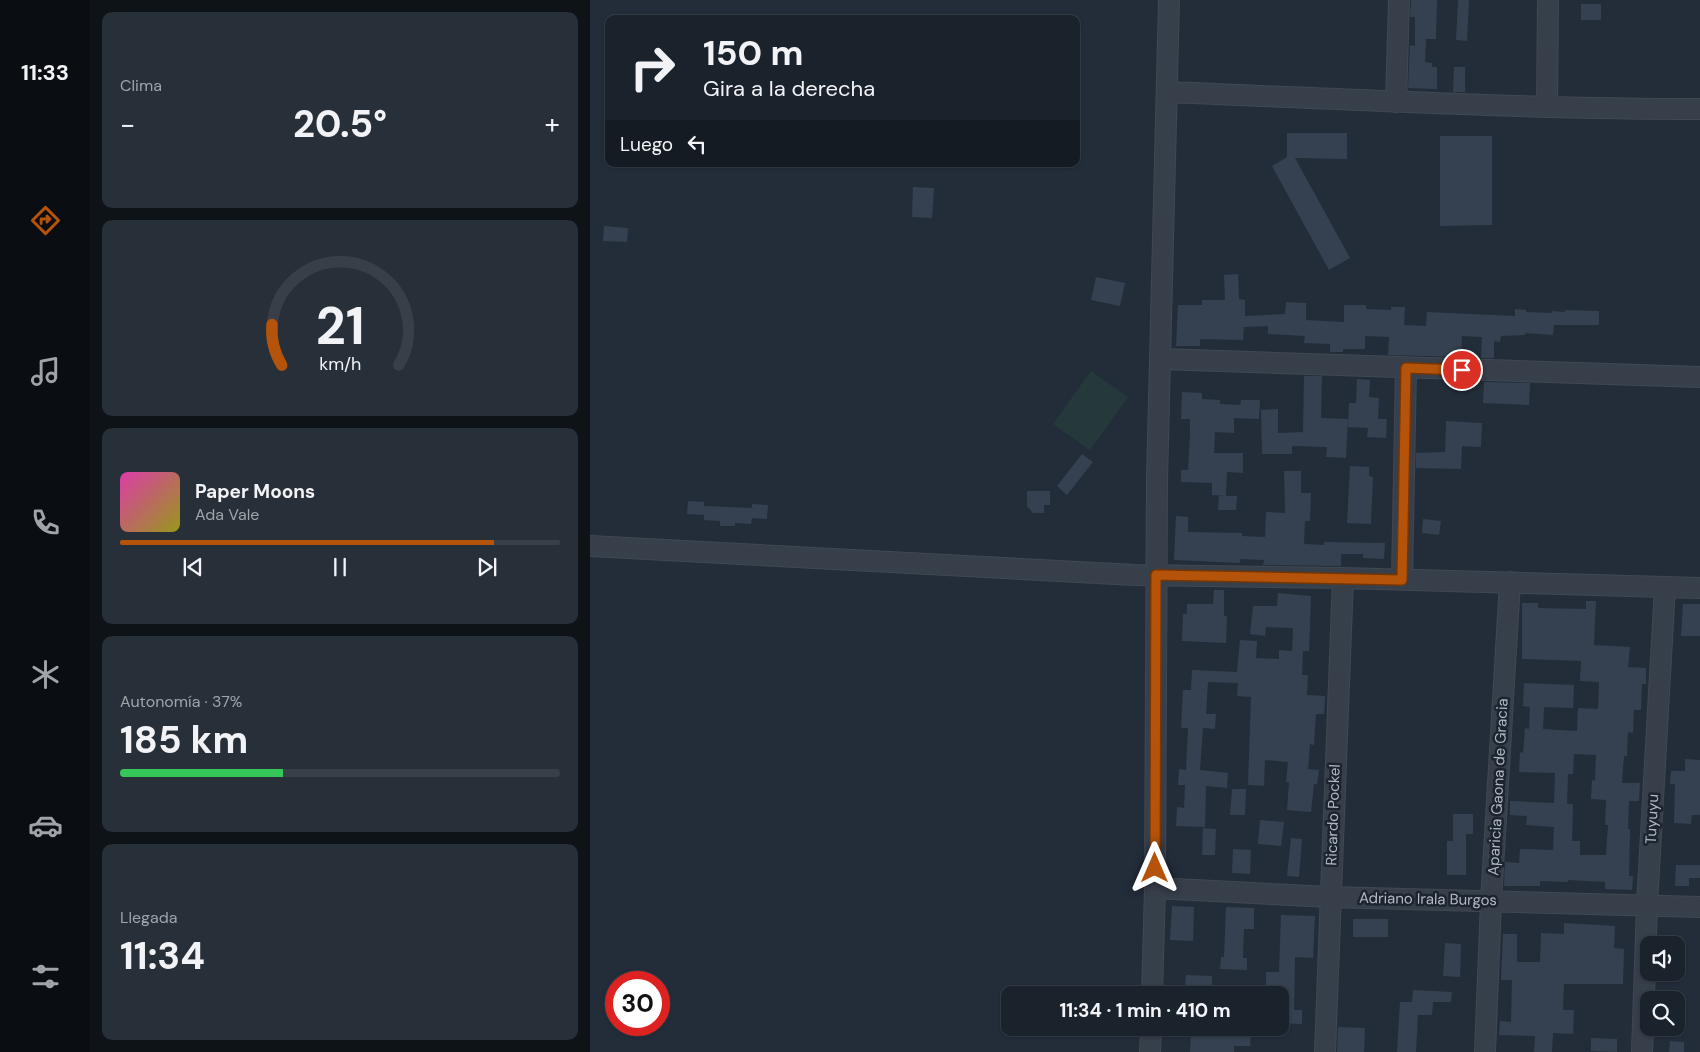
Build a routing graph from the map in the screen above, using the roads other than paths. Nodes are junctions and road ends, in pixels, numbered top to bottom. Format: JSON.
{"nodes":[{"id":1,"x":1169,"y":0,"type":"edge"},
{"id":2,"x":1399,"y":0,"type":"edge"},
{"id":3,"x":1548,"y":0,"type":"edge"},
{"id":4,"x":1167,"y":92,"type":"junction"},
{"id":5,"x":1396,"y":102,"type":"junction"},
{"id":6,"x":1547,"y":106,"type":"junction"},
{"id":7,"x":1700,"y":109,"type":"edge"},
{"id":8,"x":1160,"y":359,"type":"junction"},
{"id":9,"x":1406,"y":368,"type":"junction"},
{"id":10,"x":1700,"y":377,"type":"edge"},
{"id":11,"x":590,"y":546,"type":"edge"},
{"id":12,"x":1156,"y":575,"type":"junction"},
{"id":13,"x":1343,"y":578,"type":"junction"},
{"id":14,"x":1402,"y":580,"type":"junction"},
{"id":15,"x":1510,"y":582,"type":"junction"},
{"id":16,"x":1665,"y":587,"type":"junction"},
{"id":17,"x":1700,"y":588,"type":"edge"},
{"id":18,"x":1155,"y":888,"type":"junction"},
{"id":19,"x":1330,"y":897,"type":"junction"},
{"id":20,"x":1491,"y":901,"type":"junction"},
{"id":21,"x":1647,"y":905,"type":"junction"},
{"id":22,"x":1700,"y":907,"type":"edge"},
{"id":23,"x":1152,"y":986,"type":"edge"},
{"id":24,"x":1151,"y":1036,"type":"edge"},
{"id":25,"x":1150,"y":1052,"type":"edge"},
{"id":26,"x":1325,"y":1052,"type":"edge"},
{"id":27,"x":1485,"y":1052,"type":"edge"},
{"id":28,"x":1642,"y":1052,"type":"edge"}],
"edges":[{"from":1,"to":4,"type":"street"},
{"from":2,"to":5,"type":"street"},
{"from":3,"to":6,"type":"street"},
{"from":4,"to":5,"type":"street"},
{"from":4,"to":8,"type":"street"},
{"from":5,"to":6,"type":"street"},
{"from":6,"to":7,"type":"street"},
{"from":8,"to":9,"type":"street"},
{"from":8,"to":12,"type":"street"},
{"from":9,"to":10,"type":"street"},
{"from":9,"to":14,"type":"street"},
{"from":11,"to":12,"type":"street"},
{"from":12,"to":13,"type":"street"},
{"from":12,"to":18,"type":"street"},
{"from":13,"to":14,"type":"street"},
{"from":13,"to":19,"type":"street","name":"Ricardo Pockel"},
{"from":14,"to":15,"type":"street"},
{"from":15,"to":16,"type":"street"},
{"from":15,"to":20,"type":"street","name":"Aparicia Gaona de Gracia"},
{"from":16,"to":17,"type":"street"},
{"from":16,"to":21,"type":"street","name":"Tuyuyu"},
{"from":18,"to":19,"type":"street","name":"Adriano Irala Burgos"},
{"from":18,"to":23,"type":"street"},
{"from":19,"to":20,"type":"street","name":"Adriano Irala Burgos"},
{"from":19,"to":26,"type":"street","name":"Ricardo Pockel"},
{"from":20,"to":21,"type":"street","name":"Adriano Irala Burgos"},
{"from":20,"to":27,"type":"street","name":"Aparicia Gaona de Gracia"},
{"from":21,"to":22,"type":"street","name":"Adriano Irala Burgos"},
{"from":21,"to":28,"type":"street","name":"Tuyuyu"},
{"from":24,"to":25,"type":"street"}]}
